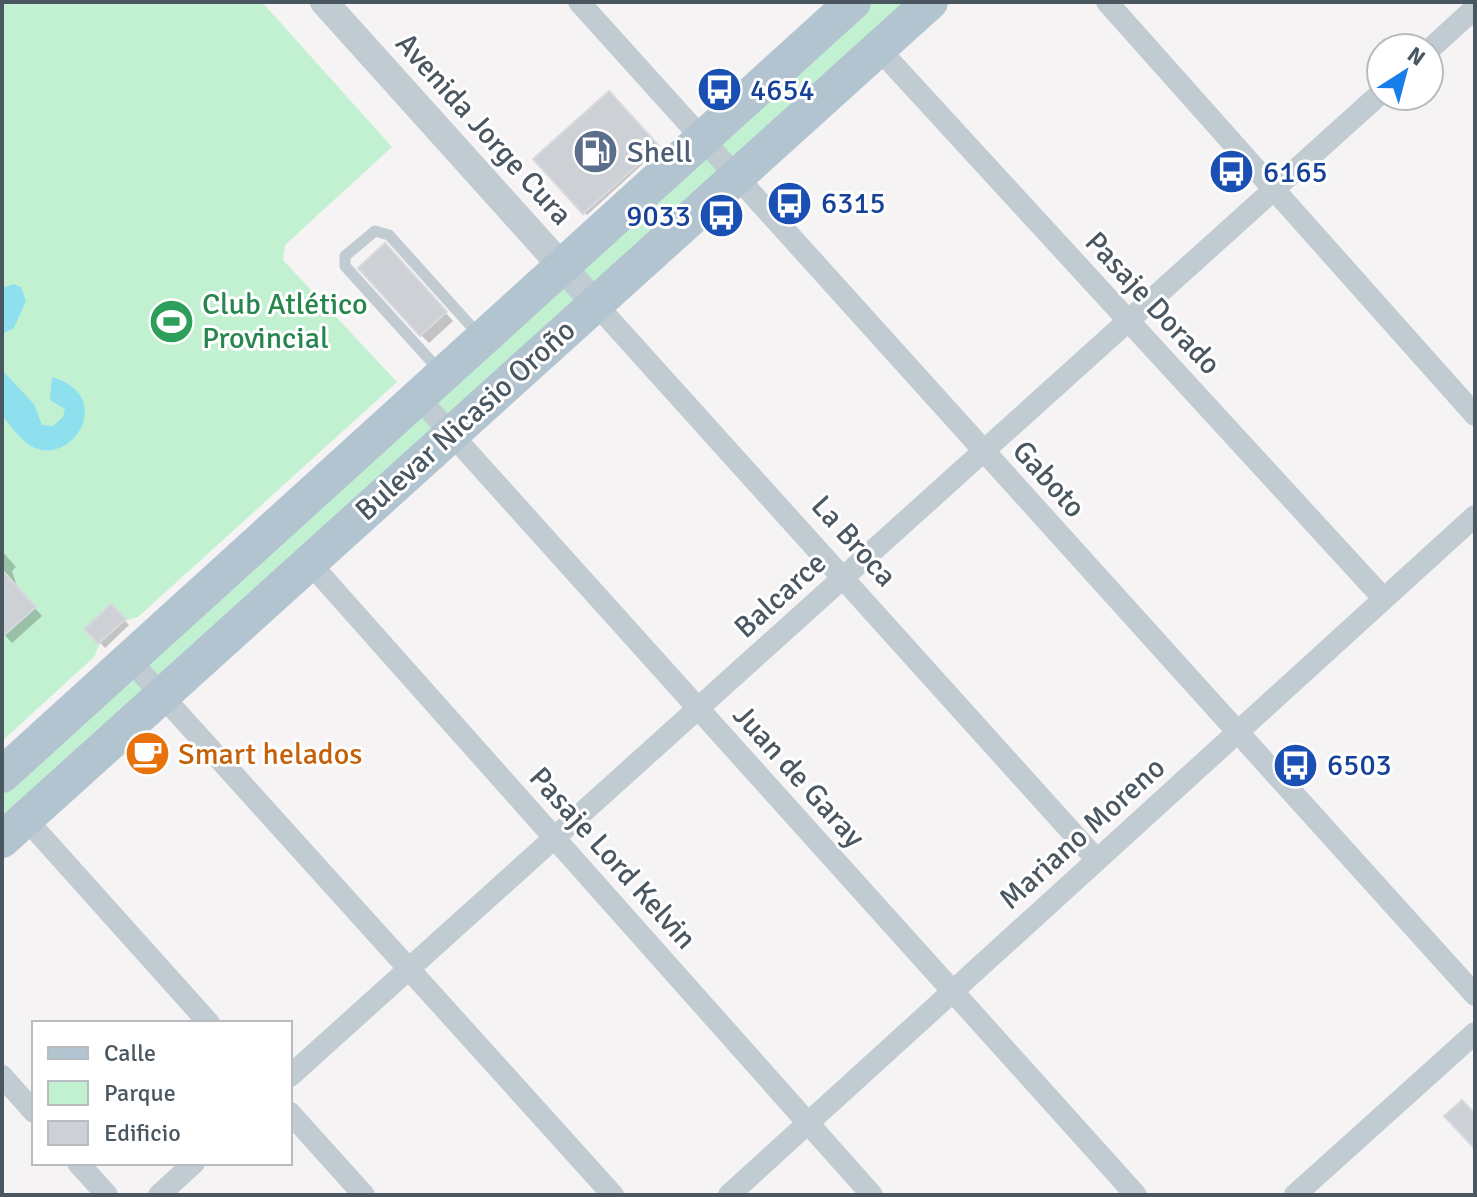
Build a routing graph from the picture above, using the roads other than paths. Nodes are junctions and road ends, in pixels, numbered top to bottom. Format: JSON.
{"nodes":[{"id":1,"x":324,"y":2,"type":"edge"},
{"id":2,"x":579,"y":2,"type":"edge"},
{"id":3,"x":930,"y":2,"type":"edge"},
{"id":4,"x":1107,"y":2,"type":"edge"},
{"id":5,"x":846,"y":4,"type":"edge"},
{"id":6,"x":1475,"y":8,"type":"edge"},
{"id":7,"x":1445,"y":35,"type":"edge"},
{"id":8,"x":878,"y":48,"type":"junction"},
{"id":9,"x":1365,"y":107,"type":"edge"},
{"id":10,"x":702,"y":139,"type":"junction"},
{"id":11,"x":735,"y":177,"type":"junction"},
{"id":12,"x":1274,"y":189,"type":"junction"},
{"id":13,"x":561,"y":266,"type":"junction"},
{"id":14,"x":594,"y":302,"type":"junction"},
{"id":15,"x":1128,"y":320,"type":"junction"},
{"id":16,"x":482,"y":338,"type":"junction"},
{"id":17,"x":430,"y":386,"type":"junction"},
{"id":18,"x":1475,"y":415,"type":"edge"},
{"id":19,"x":450,"y":433,"type":"junction"},
{"id":20,"x":984,"y":451,"type":"junction"},
{"id":21,"x":1475,"y":516,"type":"edge"},
{"id":22,"x":309,"y":562,"type":"junction"},
{"id":23,"x":842,"y":578,"type":"junction"},
{"id":24,"x":1384,"y":599,"type":"junction"},
{"id":25,"x":129,"y":659,"type":"junction"},
{"id":26,"x":162,"y":695,"type":"junction"},
{"id":27,"x":698,"y":708,"type":"junction"},
{"id":28,"x":1238,"y":732,"type":"junction"},
{"id":29,"x":2,"y":775,"type":"edge"},
{"id":30,"x":14,"y":830,"type":"edge"},
{"id":31,"x":554,"y":838,"type":"junction"},
{"id":32,"x":1097,"y":860,"type":"junction"},
{"id":33,"x":409,"y":969,"type":"junction"},
{"id":34,"x":953,"y":992,"type":"junction"},
{"id":35,"x":1475,"y":995,"type":"edge"},
{"id":36,"x":207,"y":1021,"type":"edge"},
{"id":37,"x":1475,"y":1033,"type":"edge"},
{"id":38,"x":292,"y":1074,"type":"edge"},
{"id":39,"x":2,"y":1076,"type":"edge"},
{"id":40,"x":32,"y":1110,"type":"edge"},
{"id":41,"x":292,"y":1115,"type":"edge"},
{"id":42,"x":808,"y":1123,"type":"junction"},
{"id":43,"x":80,"y":1165,"type":"edge"},
{"id":44,"x":192,"y":1165,"type":"edge"},
{"id":45,"x":107,"y":1195,"type":"edge"},
{"id":46,"x":159,"y":1195,"type":"edge"},
{"id":47,"x":364,"y":1195,"type":"edge"},
{"id":48,"x":613,"y":1195,"type":"edge"},
{"id":49,"x":729,"y":1195,"type":"edge"},
{"id":50,"x":872,"y":1195,"type":"edge"},
{"id":51,"x":1136,"y":1195,"type":"edge"},
{"id":52,"x":1295,"y":1195,"type":"edge"}],
"edges":[{"from":1,"to":13,"type":"street","name":"Avenida Jorge Cura"},
{"from":2,"to":10,"type":"street","name":"Gaboto"},
{"from":3,"to":8,"type":"main road","name":"Bulevar Nicasio Oroño"},
{"from":4,"to":12,"type":"street"},
{"from":5,"to":10,"type":"main road","name":"Bulevar Nicasio Oroño"},
{"from":6,"to":7,"type":"street"},
{"from":8,"to":11,"type":"main road","name":"Bulevar Nicasio Oroño"},
{"from":8,"to":15,"type":"street","name":"Pasaje Dorado"},
{"from":9,"to":12,"type":"street","name":"Balcarce"},
{"from":10,"to":11,"type":"street","name":"Gaboto"},
{"from":10,"to":13,"type":"main road","name":"Bulevar Nicasio Oroño"},
{"from":11,"to":14,"type":"main road","name":"Bulevar Nicasio Oroño"},
{"from":11,"to":20,"type":"street","name":"Gaboto"},
{"from":12,"to":15,"type":"street","name":"Balcarce"},
{"from":12,"to":18,"type":"street"},
{"from":13,"to":14,"type":"street","name":"La Broca"},
{"from":13,"to":16,"type":"main road","name":"Bulevar Nicasio Oroño"},
{"from":14,"to":19,"type":"main road","name":"Bulevar Nicasio Oroño"},
{"from":14,"to":23,"type":"street","name":"La Broca"},
{"from":15,"to":20,"type":"street","name":"Balcarce"},
{"from":15,"to":24,"type":"street","name":"Pasaje Dorado"},
{"from":16,"to":17,"type":"main road","name":"Bulevar Nicasio Oroño"},
{"from":16,"to":17,"type":"lane"},
{"from":17,"to":19,"type":"street","name":"Juan de Garay"},
{"from":17,"to":25,"type":"main road","name":"Bulevar Nicasio Oroño"},
{"from":19,"to":22,"type":"main road","name":"Bulevar Nicasio Oroño"},
{"from":19,"to":27,"type":"street","name":"Juan de Garay"},
{"from":20,"to":23,"type":"street","name":"Balcarce"},
{"from":20,"to":28,"type":"street","name":"Gaboto"},
{"from":21,"to":24,"type":"street","name":"Mariano Moreno"},
{"from":22,"to":26,"type":"main road","name":"Bulevar Nicasio Oroño"},
{"from":22,"to":31,"type":"street","name":"Pasaje Lord Kelvin"},
{"from":23,"to":27,"type":"street","name":"Balcarce"},
{"from":23,"to":32,"type":"street","name":"La Broca"},
{"from":24,"to":28,"type":"street","name":"Mariano Moreno"},
{"from":25,"to":26,"type":"street"},
{"from":25,"to":29,"type":"main road","name":"Bulevar Nicasio Oroño"},
{"from":26,"to":30,"type":"main road","name":"Bulevar Nicasio Oroño"},
{"from":26,"to":33,"type":"street"},
{"from":27,"to":31,"type":"street","name":"Balcarce"},
{"from":27,"to":34,"type":"street","name":"Juan de Garay"},
{"from":28,"to":32,"type":"street","name":"Mariano Moreno"},
{"from":28,"to":35,"type":"street","name":"Gaboto"},
{"from":30,"to":36,"type":"street"},
{"from":31,"to":33,"type":"street","name":"Balcarce"},
{"from":31,"to":42,"type":"street","name":"Pasaje Lord Kelvin"},
{"from":32,"to":34,"type":"street","name":"Mariano Moreno"},
{"from":33,"to":38,"type":"street","name":"Balcarce"},
{"from":33,"to":48,"type":"street"},
{"from":34,"to":42,"type":"street","name":"Mariano Moreno"},
{"from":34,"to":51,"type":"street","name":"Juan de Garay"},
{"from":37,"to":52,"type":"street"},
{"from":39,"to":40,"type":"street"},
{"from":41,"to":47,"type":"street"},
{"from":42,"to":49,"type":"street","name":"Mariano Moreno"},
{"from":42,"to":50,"type":"street","name":"Pasaje Lord Kelvin"},
{"from":43,"to":45,"type":"street"},
{"from":44,"to":46,"type":"street"}]}
